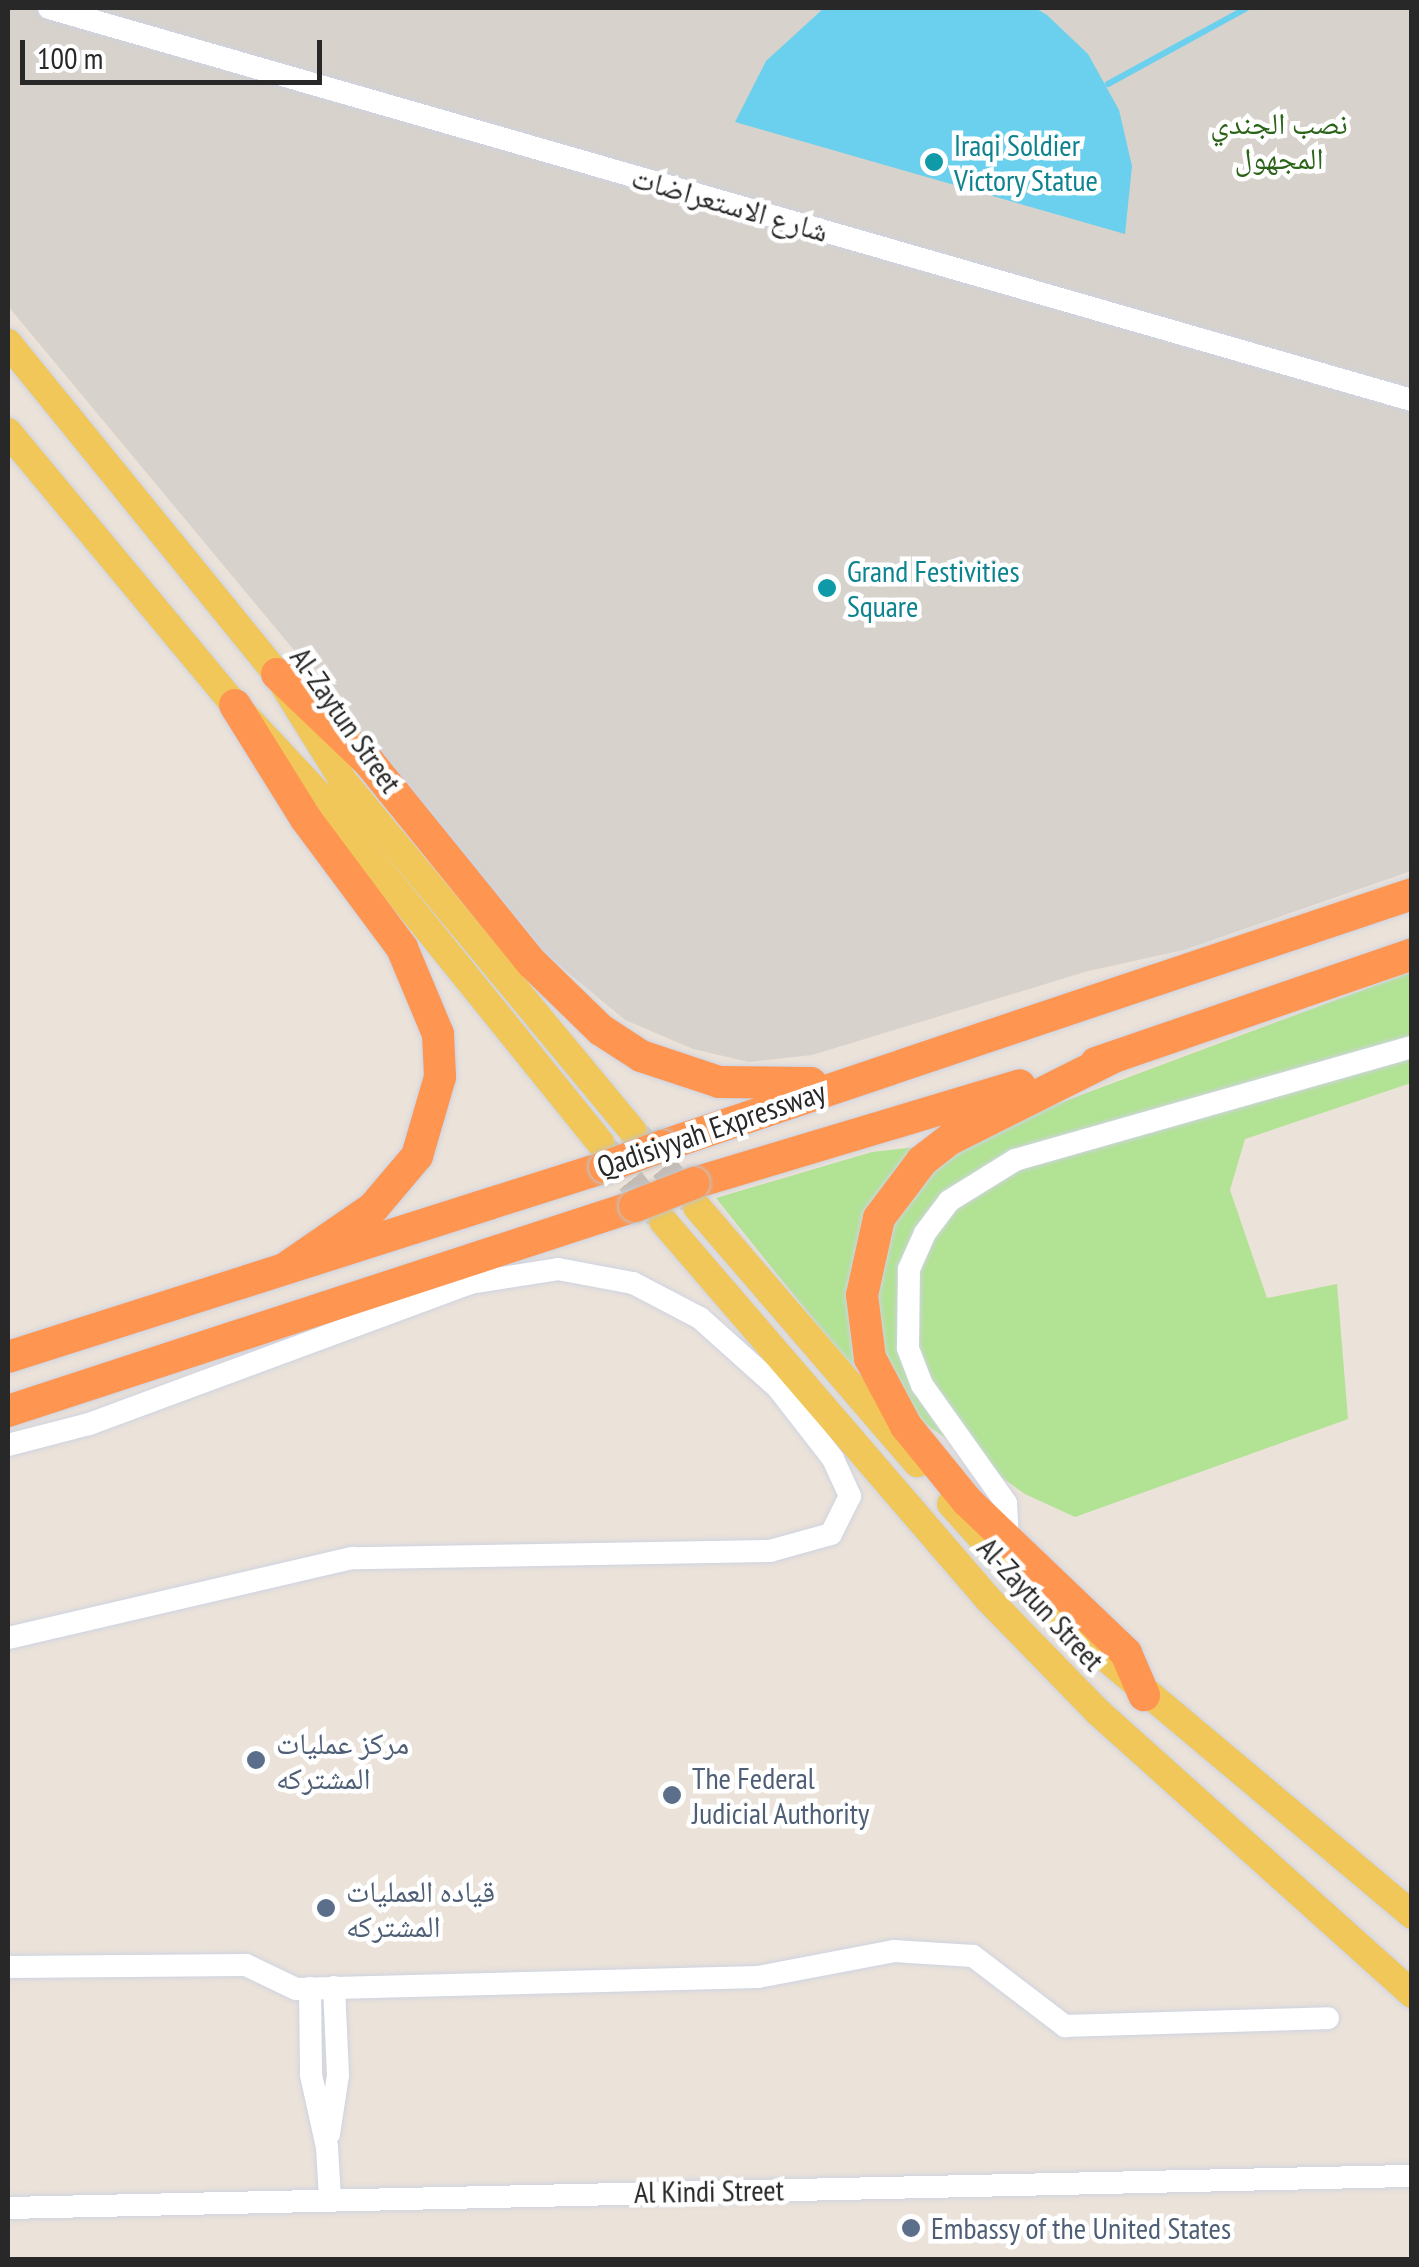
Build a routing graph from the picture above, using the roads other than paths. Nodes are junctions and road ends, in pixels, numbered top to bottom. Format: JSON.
{"nodes":[{"id":1,"x":49,"y":8,"type":"edge"},
{"id":2,"x":8,"y":343,"type":"edge"},
{"id":3,"x":1412,"y":400,"type":"edge"},
{"id":4,"x":8,"y":432,"type":"edge"},
{"id":5,"x":277,"y":674,"type":"junction"},
{"id":6,"x":297,"y":705,"type":"junction"},
{"id":7,"x":235,"y":706,"type":"junction"},
{"id":8,"x":265,"y":738,"type":"junction"},
{"id":9,"x":1412,"y":894,"type":"edge"},
{"id":10,"x":1412,"y":954,"type":"edge"},
{"id":11,"x":1412,"y":1047,"type":"edge"},
{"id":12,"x":1114,"y":1058,"type":"junction"},
{"id":13,"x":880,"y":1072,"type":"junction"},
{"id":14,"x":648,"y":1138,"type":"junction"},
{"id":15,"x":602,"y":1155,"type":"junction"},
{"id":16,"x":695,"y":1195,"type":"junction"},
{"id":17,"x":649,"y":1213,"type":"junction"},
{"id":18,"x":287,"y":1267,"type":"junction"},
{"id":19,"x":8,"y":1356,"type":"edge"},
{"id":20,"x":8,"y":1411,"type":"edge"},
{"id":21,"x":8,"y":1445,"type":"edge"},
{"id":22,"x":1019,"y":1561,"type":"junction"},
{"id":23,"x":989,"y":1600,"type":"junction"},
{"id":24,"x":8,"y":1638,"type":"edge"},
{"id":25,"x":1144,"y":1695,"type":"joint"},
{"id":26,"x":1412,"y":1915,"type":"edge"},
{"id":27,"x":8,"y":1966,"type":"edge"},
{"id":28,"x":322,"y":1987,"type":"junction"},
{"id":29,"x":1412,"y":1994,"type":"edge"},
{"id":30,"x":1328,"y":2018,"type":"dead end"},
{"id":31,"x":1412,"y":2176,"type":"edge"},
{"id":32,"x":330,"y":2198,"type":"junction"},
{"id":33,"x":8,"y":2208,"type":"edge"}],
"edges":[{"from":1,"to":3,"type":"street","name":"شارع الاستعراضات"},
{"from":2,"to":5,"type":"main road","name":"Al-Zaytun Street"},
{"from":4,"to":7,"type":"main road","name":"Al-Zaytun Street"},
{"from":5,"to":6,"type":"main road","name":"Al-Zaytun Street"},
{"from":5,"to":13,"type":"highway"},
{"from":6,"to":8,"type":"main road"},
{"from":6,"to":14,"type":"main road","name":"Al-Zaytun Street"},
{"from":7,"to":8,"type":"main road","name":"Al-Zaytun Street"},
{"from":7,"to":18,"type":"highway"},
{"from":8,"to":15,"type":"main road","name":"Al-Zaytun Street"},
{"from":9,"to":13,"type":"highway","name":"Qadisiyyah Expressway"},
{"from":10,"to":12,"type":"highway","name":"Qadisiyyah Expressway"},
{"from":11,"to":22,"type":"street"},
{"from":12,"to":16,"type":"highway","name":"Qadisiyyah Expressway"},
{"from":12,"to":22,"type":"highway"},
{"from":13,"to":14,"type":"highway","name":"Qadisiyyah Expressway"},
{"from":14,"to":15,"type":"highway","name":"Qadisiyyah Expressway","bridge":true},
{"from":15,"to":18,"type":"highway","name":"Qadisiyyah Expressway"},
{"from":16,"to":17,"type":"highway","name":"Qadisiyyah Expressway","bridge":true},
{"from":16,"to":22,"type":"main road","name":"Al-Zaytun Street"},
{"from":17,"to":20,"type":"highway","name":"Qadisiyyah Expressway"},
{"from":17,"to":23,"type":"main road","name":"Al-Zaytun Street"},
{"from":18,"to":19,"type":"highway","name":"Qadisiyyah Expressway"},
{"from":21,"to":24,"type":"street"},
{"from":22,"to":23,"type":"main road"},
{"from":22,"to":25,"type":"highway"},
{"from":23,"to":29,"type":"main road","name":"Al-Zaytun Street"},
{"from":25,"to":26,"type":"main road"},
{"from":27,"to":28,"type":"street"},
{"from":28,"to":30,"type":"street"},
{"from":28,"to":32,"type":"street"},
{"from":31,"to":32,"type":"street","name":"Al Kindi Street"},
{"from":32,"to":33,"type":"street","name":"Al Kindi Street"}]}
